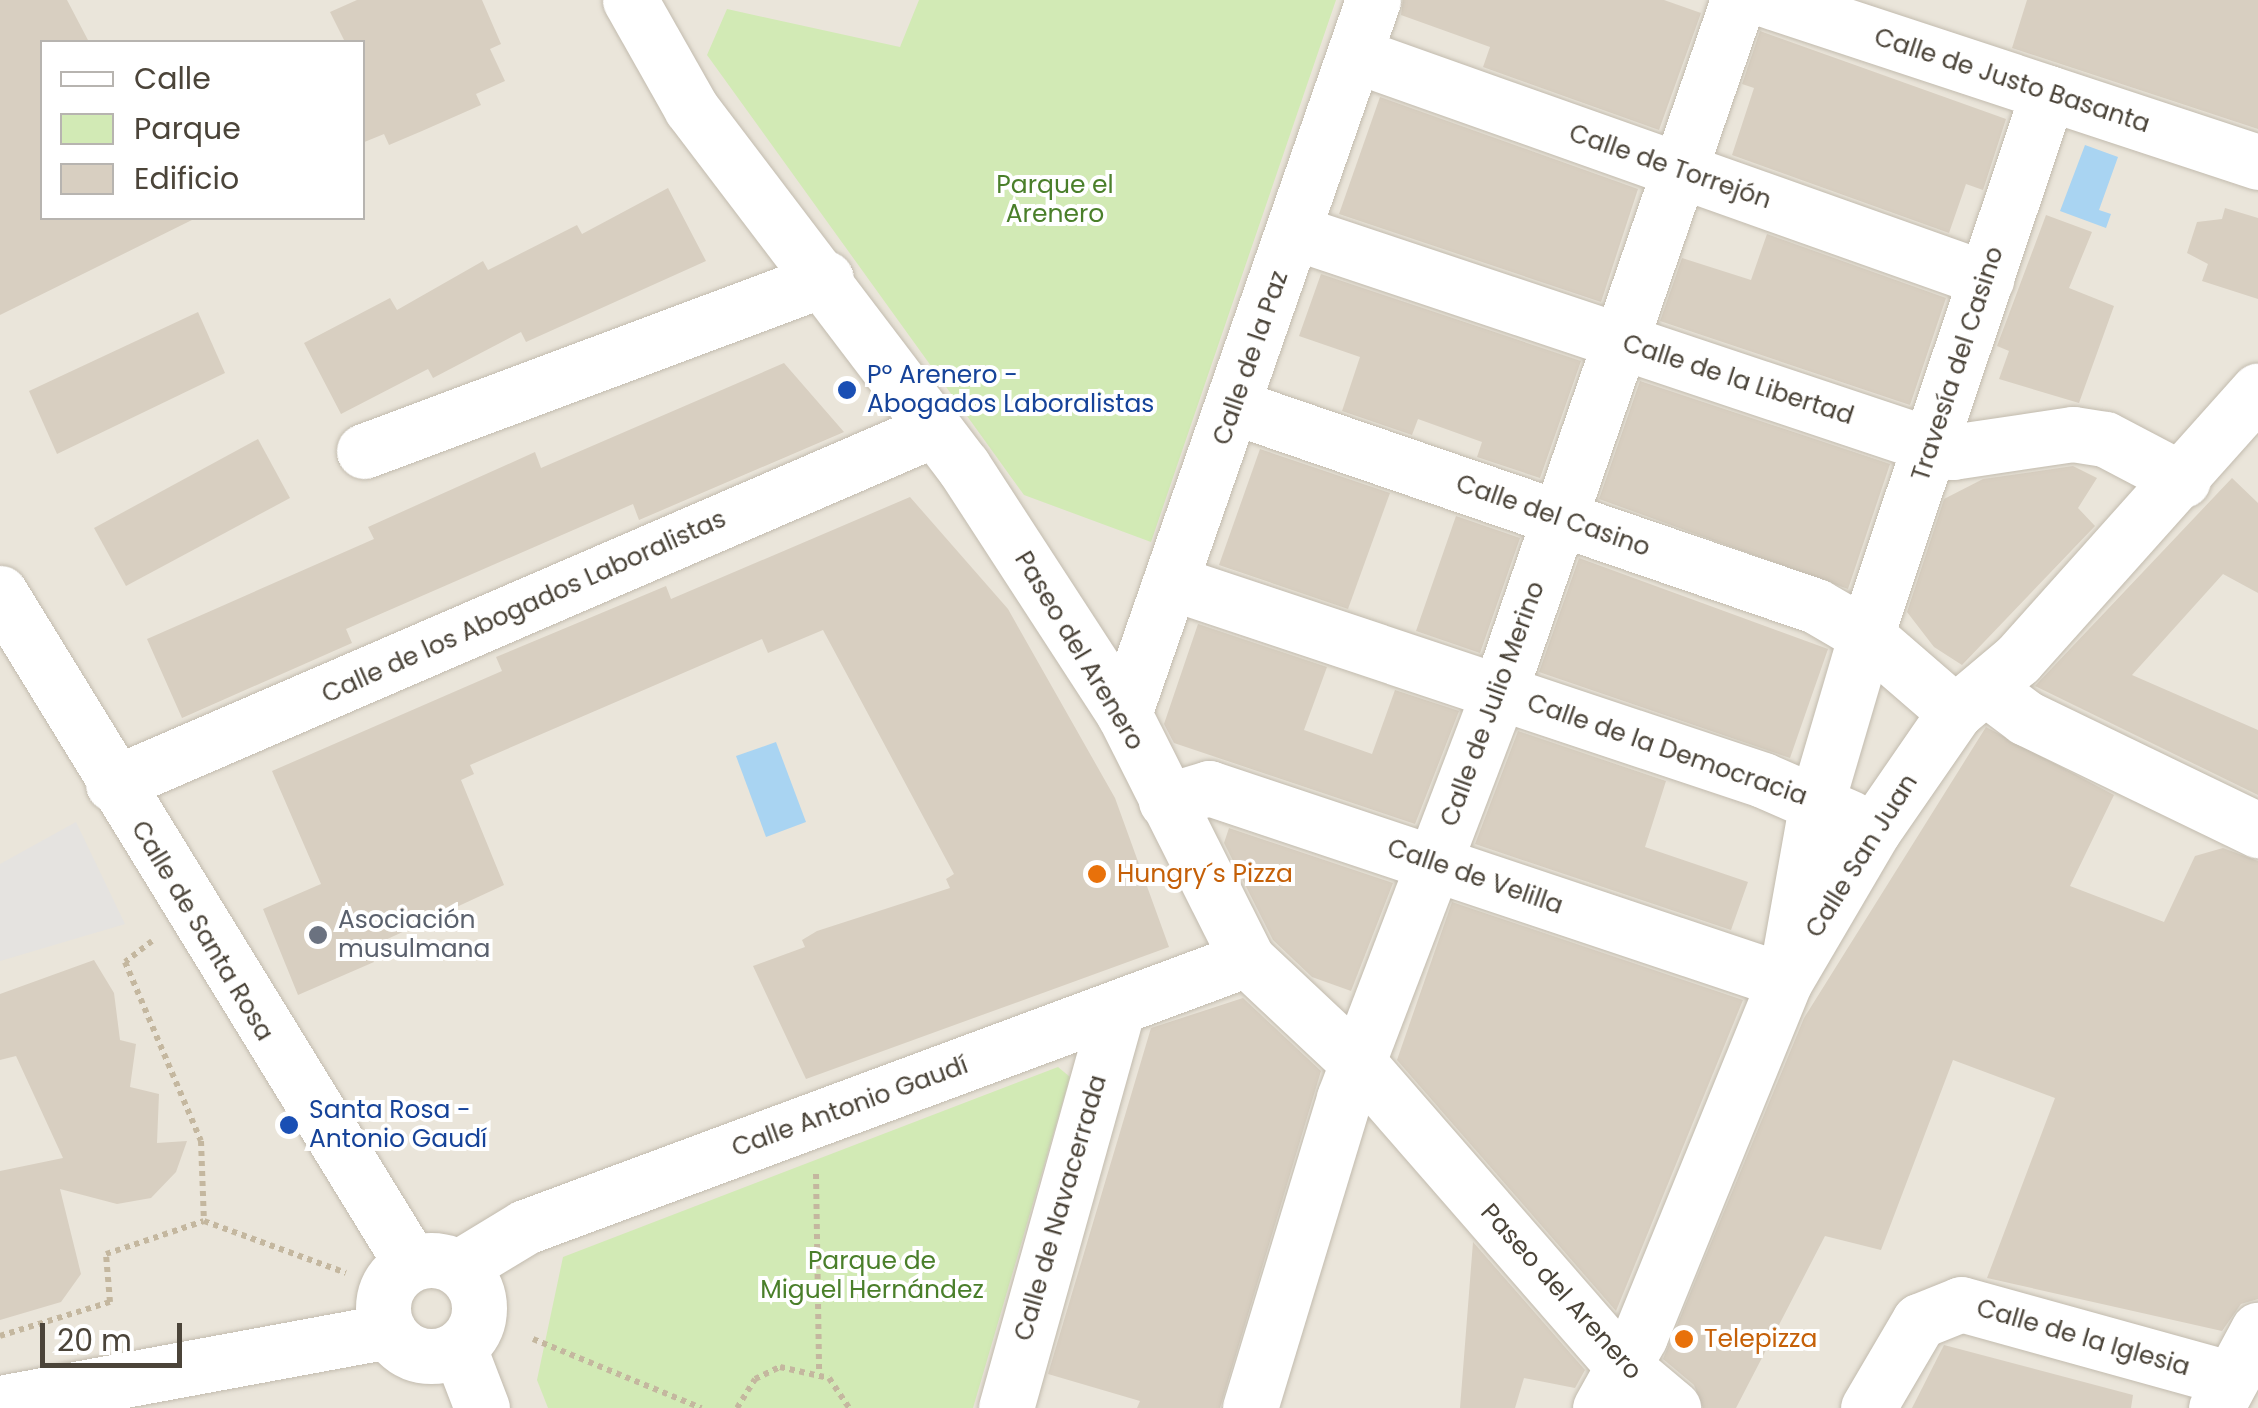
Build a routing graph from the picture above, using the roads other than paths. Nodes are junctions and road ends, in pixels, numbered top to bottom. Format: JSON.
{"nodes":[{"id":1,"x":630,"y":0,"type":"edge"},
{"id":2,"x":1373,"y":0,"type":"edge"},
{"id":3,"x":1738,"y":0,"type":"edge"},
{"id":4,"x":1767,"y":0,"type":"edge"},
{"id":5,"x":1355,"y":55,"type":"junction"},
{"id":6,"x":2048,"y":93,"type":"junction"},
{"id":7,"x":2258,"y":162,"type":"edge"},
{"id":8,"x":1679,"y":170,"type":"junction"},
{"id":9,"x":1294,"y":232,"type":"junction"},
{"id":10,"x":826,"y":278,"type":"junction"},
{"id":11,"x":1986,"y":279,"type":"junction"},
{"id":12,"x":1619,"y":341,"type":"junction"},
{"id":13,"x":2258,"y":392,"type":"edge"},
{"id":14,"x":1235,"y":408,"type":"junction"},
{"id":15,"x":935,"y":429,"type":"junction"},
{"id":16,"x":1932,"y":445,"type":"junction"},
{"id":17,"x":364,"y":451,"type":"dead end"},
{"id":18,"x":2183,"y":480,"type":"junction"},
{"id":19,"x":1558,"y":518,"type":"junction"},
{"id":20,"x":1173,"y":583,"type":"junction"},
{"id":21,"x":0,"y":593,"type":"edge"},
{"id":22,"x":1866,"y":635,"type":"junction"},
{"id":23,"x":1499,"y":692,"type":"junction"},
{"id":24,"x":1971,"y":700,"type":"junction"},
{"id":25,"x":1124,"y":714,"type":"junction"},
{"id":26,"x":113,"y":784,"type":"junction"},
{"id":27,"x":1166,"y":801,"type":"junction"},
{"id":28,"x":1817,"y":801,"type":"junction"},
{"id":29,"x":2258,"y":830,"type":"edge"},
{"id":30,"x":1873,"y":831,"type":"junction"},
{"id":31,"x":1435,"y":864,"type":"junction"},
{"id":32,"x":1247,"y":959,"type":"junction"},
{"id":33,"x":1784,"y":981,"type":"junction"},
{"id":34,"x":1118,"y":1008,"type":"junction"},
{"id":35,"x":1362,"y":1066,"type":"junction"},
{"id":36,"x":435,"y":1265,"type":"junction"},
{"id":37,"x":2258,"y":1330,"type":"edge"},
{"id":38,"x":388,"y":1331,"type":"junction"},
{"id":39,"x":459,"y":1348,"type":"junction"},
{"id":40,"x":1611,"y":1386,"type":"edge"},
{"id":41,"x":2223,"y":1394,"type":"edge"},
{"id":42,"x":0,"y":1403,"type":"edge"},
{"id":43,"x":482,"y":1408,"type":"edge"},
{"id":44,"x":1006,"y":1408,"type":"edge"},
{"id":45,"x":1250,"y":1408,"type":"edge"},
{"id":46,"x":1673,"y":1408,"type":"edge"},
{"id":47,"x":1868,"y":1408,"type":"edge"}],
"edges":[{"from":1,"to":10,"type":"street","name":"Paseo del Arenero"},
{"from":2,"to":5,"type":"street","name":"Calle de la Paz"},
{"from":3,"to":8,"type":"street","name":"Calle de Julio Merino"},
{"from":4,"to":6,"type":"street","name":"Calle de Justo Basanta"},
{"from":5,"to":8,"type":"street","name":"Calle de Torrejón"},
{"from":5,"to":9,"type":"street","name":"Calle de la Paz"},
{"from":6,"to":7,"type":"street","name":"Calle de Justo Basanta"},
{"from":6,"to":11,"type":"street","name":"Travesía del Casino"},
{"from":8,"to":11,"type":"street","name":"Calle de Torrejón"},
{"from":8,"to":12,"type":"street","name":"Calle de Julio Merino"},
{"from":9,"to":12,"type":"street","name":"Calle de la Libertad"},
{"from":9,"to":14,"type":"street","name":"Calle de la Paz"},
{"from":10,"to":15,"type":"street","name":"Paseo del Arenero"},
{"from":10,"to":17,"type":"street"},
{"from":11,"to":16,"type":"street","name":"Travesía del Casino"},
{"from":12,"to":16,"type":"street","name":"Calle de la Libertad"},
{"from":12,"to":19,"type":"street","name":"Calle de Julio Merino"},
{"from":13,"to":18,"type":"street","name":"Calle San Juan"},
{"from":14,"to":19,"type":"street","name":"Calle del Casino"},
{"from":14,"to":20,"type":"street","name":"Calle de la Paz"},
{"from":15,"to":25,"type":"street","name":"Paseo del Arenero"},
{"from":15,"to":26,"type":"street","name":"Calle de los Abogados Laboralistas"},
{"from":16,"to":18,"type":"street","name":"Calle de la Libertad"},
{"from":16,"to":22,"type":"street","name":"Travesía del Casino"},
{"from":18,"to":24,"type":"street","name":"Calle San Juan"},
{"from":19,"to":22,"type":"street","name":"Calle del Casino"},
{"from":19,"to":23,"type":"street","name":"Calle de Julio Merino"},
{"from":20,"to":23,"type":"street","name":"Calle de la Democracia"},
{"from":20,"to":25,"type":"street","name":"Calle de la Paz"},
{"from":21,"to":26,"type":"street","name":"Calle de Santa Rosa"},
{"from":22,"to":24,"type":"street"},
{"from":22,"to":28,"type":"street","name":"Travesía del Casino"},
{"from":23,"to":28,"type":"street","name":"Calle de la Democracia"},
{"from":23,"to":31,"type":"street","name":"Calle de Julio Merino"},
{"from":24,"to":29,"type":"street"},
{"from":24,"to":30,"type":"street","name":"Calle San Juan"},
{"from":25,"to":27,"type":"street","name":"Paseo del Arenero"},
{"from":26,"to":36,"type":"street","name":"Calle de Santa Rosa"},
{"from":27,"to":31,"type":"street","name":"Calle de Velilla"},
{"from":27,"to":32,"type":"street","name":"Paseo del Arenero"},
{"from":28,"to":30,"type":"street","name":"Calle de la Democracia"},
{"from":28,"to":33,"type":"street","name":"Travesía del Casino"},
{"from":30,"to":33,"type":"street","name":"Calle San Juan"},
{"from":31,"to":33,"type":"street","name":"Calle de Velilla"},
{"from":31,"to":35,"type":"street","name":"Calle de Julio Merino"},
{"from":32,"to":34,"type":"street","name":"Calle Antonio Gaudí"},
{"from":32,"to":35,"type":"street","name":"Paseo del Arenero"},
{"from":33,"to":40,"type":"street","name":"Calle San Juan"},
{"from":34,"to":36,"type":"street","name":"Calle Antonio Gaudí"},
{"from":34,"to":44,"type":"street","name":"Calle de Navacerrada"},
{"from":35,"to":40,"type":"street","name":"Paseo del Arenero"},
{"from":35,"to":45,"type":"street","name":"Calle de Julio Merino"},
{"from":36,"to":38,"type":"street"},
{"from":36,"to":39,"type":"street"},
{"from":37,"to":41,"type":"street"},
{"from":38,"to":39,"type":"street"},
{"from":38,"to":42,"type":"street"},
{"from":39,"to":43,"type":"street"},
{"from":40,"to":46,"type":"street","name":"Paseo del Arenero"},
{"from":41,"to":47,"type":"street","name":"Calle de la Iglesia"}]}
